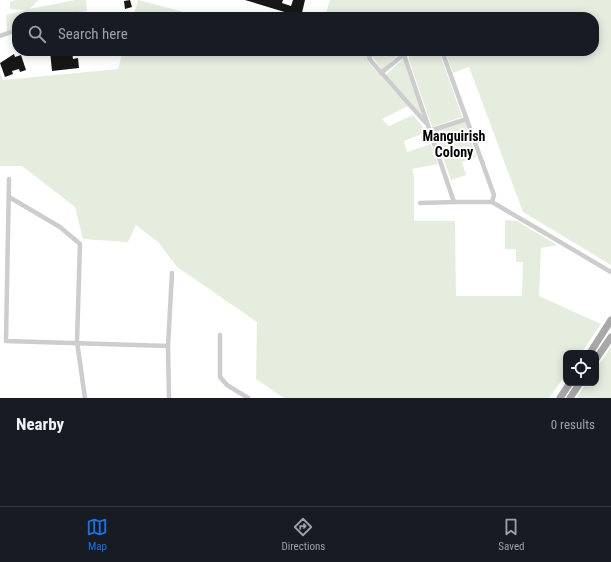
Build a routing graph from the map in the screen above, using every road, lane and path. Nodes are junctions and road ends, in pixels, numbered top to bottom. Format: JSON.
{"nodes":[{"id":1,"x":12,"y":32,"type":"edge"},
{"id":2,"x":0,"y":36,"type":"edge"},
{"id":3,"x":370,"y":56,"type":"edge"},
{"id":4,"x":403,"y":56,"type":"edge"},
{"id":5,"x":404,"y":56,"type":"edge"},
{"id":6,"x":444,"y":56,"type":"edge"},
{"id":7,"x":381,"y":73,"type":"junction"},
{"id":8,"x":467,"y":119,"type":"junction"},
{"id":9,"x":427,"y":125,"type":"junction"},
{"id":10,"x":429,"y":130,"type":"junction"},
{"id":11,"x":9,"y":179,"type":"dead end"},
{"id":12,"x":9,"y":197,"type":"junction"},
{"id":13,"x":454,"y":202,"type":"junction"},
{"id":14,"x":492,"y":202,"type":"junction"},
{"id":15,"x":420,"y":204,"type":"dead end"},
{"id":16,"x":611,"y":272,"type":"edge"},
{"id":17,"x":172,"y":273,"type":"dead end"},
{"id":18,"x":611,"y":320,"type":"edge"},
{"id":19,"x":220,"y":335,"type":"dead end"},
{"id":20,"x":611,"y":337,"type":"edge"},
{"id":21,"x":77,"y":342,"type":"junction"},
{"id":22,"x":168,"y":346,"type":"junction"},
{"id":23,"x":592,"y":350,"type":"edge"},
{"id":24,"x":599,"y":355,"type":"edge"},
{"id":25,"x":568,"y":386,"type":"edge"},
{"id":26,"x":578,"y":386,"type":"edge"},
{"id":27,"x":86,"y":398,"type":"edge"},
{"id":28,"x":168,"y":398,"type":"edge"},
{"id":29,"x":248,"y":398,"type":"edge"},
{"id":30,"x":560,"y":398,"type":"edge"},
{"id":31,"x":570,"y":398,"type":"edge"}],
"edges":[{"from":1,"to":2,"type":"street"},
{"from":3,"to":7,"type":"street"},
{"from":4,"to":7,"type":"street"},
{"from":5,"to":9,"type":"street"},
{"from":6,"to":8,"type":"street"},
{"from":7,"to":9,"type":"street"},
{"from":8,"to":10,"type":"street"},
{"from":8,"to":14,"type":"street"},
{"from":9,"to":10,"type":"street"},
{"from":10,"to":13,"type":"street"},
{"from":11,"to":12,"type":"street"},
{"from":12,"to":21,"type":"street"},
{"from":12,"to":21,"type":"street"},
{"from":13,"to":14,"type":"street"},
{"from":13,"to":15,"type":"street"},
{"from":14,"to":16,"type":"street"},
{"from":17,"to":22,"type":"street"},
{"from":18,"to":23,"type":"main road"},
{"from":19,"to":29,"type":"street"},
{"from":20,"to":24,"type":"main road"},
{"from":21,"to":22,"type":"street"},
{"from":21,"to":27,"type":"street"},
{"from":22,"to":28,"type":"street"},
{"from":25,"to":30,"type":"main road"},
{"from":26,"to":31,"type":"main road"}]}
